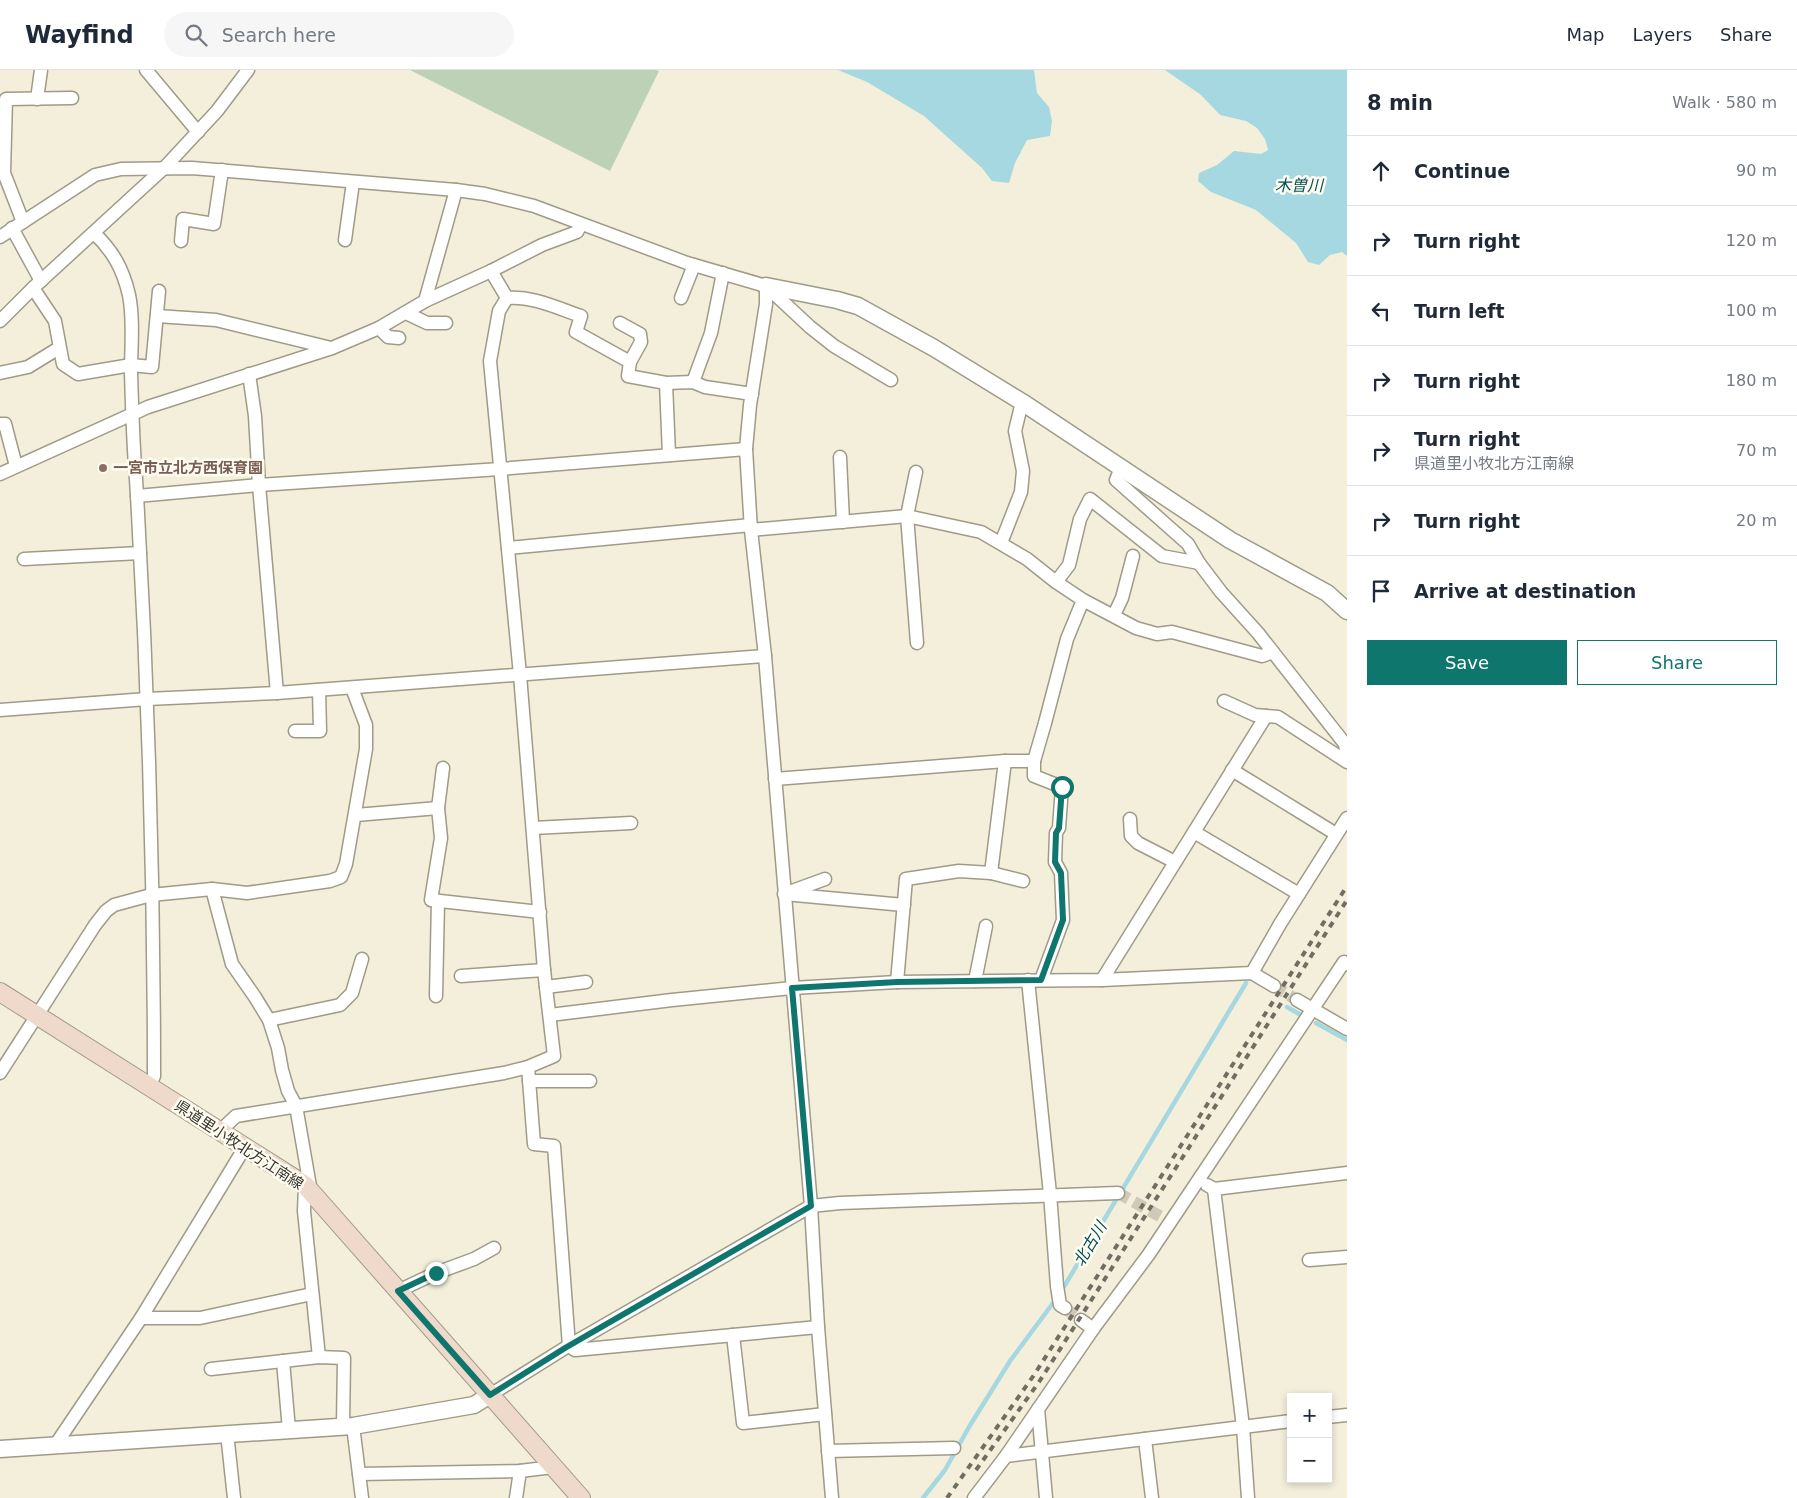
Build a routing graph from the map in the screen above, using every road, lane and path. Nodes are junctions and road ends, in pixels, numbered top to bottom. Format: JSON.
{"nodes":[{"id":1,"x":41,"y":70,"type":"edge"},
{"id":2,"x":146,"y":70,"type":"edge"},
{"id":3,"x":241,"y":72,"type":"edge"},
{"id":4,"x":72,"y":98,"type":"dead end"},
{"id":5,"x":37,"y":99,"type":"junction"},
{"id":6,"x":2,"y":114,"type":"edge"},
{"id":7,"x":198,"y":132,"type":"junction"},
{"id":8,"x":165,"y":167,"type":"junction"},
{"id":9,"x":222,"y":170,"type":"junction"},
{"id":10,"x":353,"y":182,"type":"junction"},
{"id":11,"x":456,"y":190,"type":"junction"},
{"id":12,"x":581,"y":224,"type":"junction"},
{"id":13,"x":18,"y":225,"type":"junction"},
{"id":14,"x":94,"y":233,"type":"junction"},
{"id":15,"x":0,"y":237,"type":"edge"},
{"id":16,"x":181,"y":240,"type":"dead end"},
{"id":17,"x":345,"y":240,"type":"dead end"},
{"id":18,"x":694,"y":265,"type":"junction"},
{"id":19,"x":491,"y":271,"type":"junction"},
{"id":20,"x":723,"y":273,"type":"junction"},
{"id":21,"x":37,"y":284,"type":"junction"},
{"id":22,"x":766,"y":286,"type":"junction"},
{"id":23,"x":159,"y":291,"type":"dead end"},
{"id":24,"x":508,"y":298,"type":"junction"},
{"id":25,"x":681,"y":298,"type":"dead end"},
{"id":26,"x":426,"y":301,"type":"junction"},
{"id":27,"x":406,"y":313,"type":"junction"},
{"id":28,"x":157,"y":316,"type":"junction"},
{"id":29,"x":0,"y":321,"type":"edge"},
{"id":30,"x":446,"y":323,"type":"dead end"},
{"id":31,"x":620,"y":324,"type":"dead end"},
{"id":32,"x":379,"y":328,"type":"junction"},
{"id":33,"x":399,"y":338,"type":"dead end"},
{"id":34,"x":60,"y":348,"type":"junction"},
{"id":35,"x":332,"y":348,"type":"junction"},
{"id":36,"x":630,"y":362,"type":"junction"},
{"id":37,"x":131,"y":365,"type":"junction"},
{"id":38,"x":0,"y":373,"type":"edge"},
{"id":39,"x":249,"y":374,"type":"junction"},
{"id":40,"x":891,"y":380,"type":"dead end"},
{"id":41,"x":693,"y":382,"type":"junction"},
{"id":42,"x":666,"y":383,"type":"junction"},
{"id":43,"x":752,"y":394,"type":"junction"},
{"id":44,"x":1022,"y":402,"type":"junction"},
{"id":45,"x":132,"y":413,"type":"junction"},
{"id":46,"x":0,"y":424,"type":"edge"},
{"id":47,"x":746,"y":449,"type":"junction"},
{"id":48,"x":669,"y":455,"type":"junction"},
{"id":49,"x":840,"y":457,"type":"dead end"},
{"id":50,"x":16,"y":466,"type":"junction"},
{"id":51,"x":1121,"y":468,"type":"junction"},
{"id":52,"x":500,"y":469,"type":"junction"},
{"id":53,"x":916,"y":472,"type":"dead end"},
{"id":54,"x":0,"y":474,"type":"edge"},
{"id":55,"x":259,"y":485,"type":"junction"},
{"id":56,"x":137,"y":496,"type":"junction"},
{"id":57,"x":907,"y":516,"type":"junction"},
{"id":58,"x":843,"y":522,"type":"junction"},
{"id":59,"x":751,"y":527,"type":"junction"},
{"id":60,"x":1001,"y":543,"type":"junction"},
{"id":61,"x":508,"y":548,"type":"junction"},
{"id":62,"x":140,"y":553,"type":"junction"},
{"id":63,"x":1133,"y":556,"type":"dead end"},
{"id":64,"x":24,"y":559,"type":"dead end"},
{"id":65,"x":1199,"y":563,"type":"junction"},
{"id":66,"x":1056,"y":582,"type":"junction"},
{"id":67,"x":1083,"y":600,"type":"junction"},
{"id":68,"x":1347,"y":611,"type":"edge"},
{"id":69,"x":1114,"y":615,"type":"junction"},
{"id":70,"x":917,"y":644,"type":"dead end"},
{"id":71,"x":1273,"y":652,"type":"junction"},
{"id":72,"x":765,"y":656,"type":"junction"},
{"id":73,"x":520,"y":675,"type":"junction"},
{"id":74,"x":352,"y":688,"type":"junction"},
{"id":75,"x":319,"y":690,"type":"junction"},
{"id":76,"x":277,"y":693,"type":"junction"},
{"id":77,"x":148,"y":699,"type":"junction"},
{"id":78,"x":1224,"y":701,"type":"dead end"},
{"id":79,"x":0,"y":710,"type":"edge"},
{"id":80,"x":1266,"y":716,"type":"junction"},
{"id":81,"x":295,"y":731,"type":"dead end"},
{"id":82,"x":1347,"y":756,"type":"edge"},
{"id":83,"x":1034,"y":760,"type":"junction"},
{"id":84,"x":1005,"y":761,"type":"junction"},
{"id":85,"x":1347,"y":762,"type":"edge"},
{"id":86,"x":443,"y":768,"type":"dead end"},
{"id":87,"x":1232,"y":770,"type":"junction"},
{"id":88,"x":775,"y":779,"type":"junction"},
{"id":89,"x":438,"y":808,"type":"junction"},
{"id":90,"x":356,"y":815,"type":"junction"},
{"id":91,"x":1347,"y":818,"type":"edge"},
{"id":92,"x":1130,"y":819,"type":"dead end"},
{"id":93,"x":631,"y":823,"type":"dead end"},
{"id":94,"x":533,"y":828,"type":"junction"},
{"id":95,"x":1194,"y":832,"type":"junction"},
{"id":96,"x":1336,"y":834,"type":"junction"},
{"id":97,"x":1175,"y":862,"type":"junction"},
{"id":98,"x":991,"y":873,"type":"junction"},
{"id":99,"x":825,"y":879,"type":"dead end"},
{"id":100,"x":1023,"y":881,"type":"dead end"},
{"id":101,"x":212,"y":889,"type":"junction"},
{"id":102,"x":784,"y":894,"type":"junction"},
{"id":103,"x":1298,"y":894,"type":"junction"},
{"id":104,"x":151,"y":895,"type":"junction"},
{"id":105,"x":438,"y":901,"type":"junction"},
{"id":106,"x":904,"y":905,"type":"junction"},
{"id":107,"x":540,"y":912,"type":"junction"},
{"id":108,"x":986,"y":926,"type":"dead end"},
{"id":109,"x":362,"y":959,"type":"dead end"},
{"id":110,"x":1347,"y":964,"type":"edge"},
{"id":111,"x":544,"y":970,"type":"junction"},
{"id":112,"x":1252,"y":973,"type":"junction"},
{"id":113,"x":461,"y":976,"type":"dead end"},
{"id":114,"x":1034,"y":980,"type":"junction"},
{"id":115,"x":1102,"y":980,"type":"junction"},
{"id":116,"x":975,"y":981,"type":"junction"},
{"id":117,"x":586,"y":982,"type":"dead end"},
{"id":118,"x":897,"y":982,"type":"junction"},
{"id":119,"x":546,"y":986,"type":"junction"},
{"id":120,"x":1274,"y":986,"type":"tunnel mouth"},
{"id":121,"x":792,"y":988,"type":"junction"},
{"id":122,"x":0,"y":992,"type":"edge"},
{"id":123,"x":436,"y":996,"type":"dead end"},
{"id":124,"x":1297,"y":1000,"type":"tunnel mouth"},
{"id":125,"x":1314,"y":1009,"type":"junction"},
{"id":126,"x":550,"y":1015,"type":"junction"},
{"id":127,"x":37,"y":1016,"type":"junction"},
{"id":128,"x":268,"y":1020,"type":"junction"},
{"id":129,"x":1347,"y":1029,"type":"edge"},
{"id":130,"x":528,"y":1067,"type":"junction"},
{"id":131,"x":0,"y":1074,"type":"edge"},
{"id":132,"x":529,"y":1081,"type":"junction"},
{"id":133,"x":590,"y":1081,"type":"dead end"},
{"id":134,"x":148,"y":1086,"type":"junction"},
{"id":135,"x":296,"y":1106,"type":"junction"},
{"id":136,"x":220,"y":1131,"type":"junction"},
{"id":137,"x":246,"y":1147,"type":"junction"},
{"id":138,"x":1347,"y":1173,"type":"edge"},
{"id":139,"x":1199,"y":1181,"type":"junction"},
{"id":140,"x":308,"y":1189,"type":"junction"},
{"id":141,"x":1214,"y":1189,"type":"junction"},
{"id":142,"x":1118,"y":1193,"type":"tunnel mouth"},
{"id":143,"x":1050,"y":1194,"type":"junction"},
{"id":144,"x":811,"y":1206,"type":"junction"},
{"id":145,"x":494,"y":1248,"type":"dead end"},
{"id":146,"x":1347,"y":1257,"type":"edge"},
{"id":147,"x":1309,"y":1260,"type":"dead end"},
{"id":148,"x":398,"y":1291,"type":"junction"},
{"id":149,"x":312,"y":1294,"type":"junction"},
{"id":150,"x":1063,"y":1307,"type":"tunnel mouth"},
{"id":151,"x":141,"y":1318,"type":"junction"},
{"id":152,"x":1081,"y":1320,"type":"tunnel mouth"},
{"id":153,"x":818,"y":1327,"type":"junction"},
{"id":154,"x":1093,"y":1329,"type":"junction"},
{"id":155,"x":733,"y":1335,"type":"junction"},
{"id":156,"x":569,"y":1346,"type":"junction"},
{"id":157,"x":319,"y":1357,"type":"junction"},
{"id":158,"x":283,"y":1361,"type":"junction"},
{"id":159,"x":211,"y":1369,"type":"dead end"},
{"id":160,"x":490,"y":1395,"type":"junction"},
{"id":161,"x":1038,"y":1409,"type":"junction"},
{"id":162,"x":825,"y":1414,"type":"junction"},
{"id":163,"x":1347,"y":1415,"type":"edge"},
{"id":164,"x":1332,"y":1417,"type":"edge"},
{"id":165,"x":1287,"y":1422,"type":"edge"},
{"id":166,"x":348,"y":1426,"type":"junction"},
{"id":167,"x":1243,"y":1427,"type":"junction"},
{"id":168,"x":289,"y":1430,"type":"junction"},
{"id":169,"x":227,"y":1434,"type":"junction"},
{"id":170,"x":1145,"y":1439,"type":"junction"},
{"id":171,"x":56,"y":1444,"type":"junction"},
{"id":172,"x":954,"y":1448,"type":"dead end"},
{"id":173,"x":0,"y":1449,"type":"edge"},
{"id":174,"x":828,"y":1451,"type":"junction"},
{"id":175,"x":1041,"y":1451,"type":"junction"},
{"id":176,"x":1006,"y":1456,"type":"junction"},
{"id":177,"x":553,"y":1468,"type":"junction"},
{"id":178,"x":520,"y":1471,"type":"junction"},
{"id":179,"x":359,"y":1474,"type":"junction"},
{"id":180,"x":1251,"y":1497,"type":"edge"},
{"id":181,"x":234,"y":1498,"type":"edge"},
{"id":182,"x":362,"y":1498,"type":"edge"},
{"id":183,"x":516,"y":1498,"type":"edge"},
{"id":184,"x":581,"y":1498,"type":"edge"},
{"id":185,"x":832,"y":1498,"type":"edge"},
{"id":186,"x":974,"y":1498,"type":"edge"},
{"id":187,"x":1046,"y":1498,"type":"edge"},
{"id":188,"x":1152,"y":1498,"type":"edge"}],
"edges":[{"from":1,"to":5,"type":"street"},
{"from":2,"to":7,"type":"street"},
{"from":3,"to":7,"type":"street"},
{"from":4,"to":5,"type":"street"},
{"from":5,"to":6,"type":"street"},
{"from":6,"to":13,"type":"street"},
{"from":7,"to":8,"type":"street"},
{"from":8,"to":9,"type":"street"},
{"from":8,"to":13,"type":"street"},
{"from":8,"to":14,"type":"street"},
{"from":9,"to":10,"type":"street"},
{"from":9,"to":16,"type":"street"},
{"from":10,"to":11,"type":"street"},
{"from":10,"to":17,"type":"street"},
{"from":11,"to":12,"type":"street"},
{"from":11,"to":26,"type":"street"},
{"from":12,"to":18,"type":"street"},
{"from":12,"to":19,"type":"street"},
{"from":13,"to":15,"type":"street"},
{"from":13,"to":21,"type":"street"},
{"from":14,"to":21,"type":"street"},
{"from":14,"to":37,"type":"street"},
{"from":18,"to":20,"type":"street"},
{"from":18,"to":25,"type":"street"},
{"from":19,"to":24,"type":"street"},
{"from":19,"to":26,"type":"street"},
{"from":20,"to":22,"type":"street"},
{"from":20,"to":41,"type":"street"},
{"from":21,"to":29,"type":"street"},
{"from":21,"to":34,"type":"street"},
{"from":22,"to":40,"type":"street"},
{"from":22,"to":43,"type":"street"},
{"from":22,"to":44,"type":"street"},
{"from":23,"to":28,"type":"street"},
{"from":24,"to":36,"type":"street"},
{"from":24,"to":52,"type":"street"},
{"from":26,"to":27,"type":"street"},
{"from":27,"to":30,"type":"street"},
{"from":27,"to":32,"type":"street"},
{"from":28,"to":35,"type":"street"},
{"from":28,"to":37,"type":"street"},
{"from":31,"to":36,"type":"street"},
{"from":32,"to":33,"type":"street"},
{"from":32,"to":35,"type":"street"},
{"from":34,"to":37,"type":"street"},
{"from":34,"to":38,"type":"street"},
{"from":35,"to":39,"type":"street"},
{"from":36,"to":42,"type":"street"},
{"from":37,"to":45,"type":"street"},
{"from":39,"to":45,"type":"street"},
{"from":39,"to":55,"type":"street"},
{"from":41,"to":42,"type":"street"},
{"from":41,"to":43,"type":"street"},
{"from":42,"to":48,"type":"street"},
{"from":43,"to":47,"type":"street"},
{"from":44,"to":51,"type":"street"},
{"from":44,"to":60,"type":"street"},
{"from":45,"to":50,"type":"street"},
{"from":45,"to":56,"type":"street"},
{"from":46,"to":50,"type":"street"},
{"from":47,"to":48,"type":"street"},
{"from":47,"to":59,"type":"street"},
{"from":48,"to":52,"type":"street"},
{"from":49,"to":58,"type":"street"},
{"from":50,"to":54,"type":"street"},
{"from":51,"to":65,"type":"street"},
{"from":51,"to":68,"type":"street"},
{"from":52,"to":55,"type":"street"},
{"from":52,"to":61,"type":"street"},
{"from":53,"to":57,"type":"street"},
{"from":55,"to":56,"type":"street"},
{"from":55,"to":76,"type":"street"},
{"from":56,"to":62,"type":"street"},
{"from":57,"to":58,"type":"street"},
{"from":57,"to":60,"type":"street"},
{"from":57,"to":70,"type":"street"},
{"from":58,"to":59,"type":"street"},
{"from":59,"to":61,"type":"street"},
{"from":59,"to":72,"type":"street"},
{"from":60,"to":66,"type":"street"},
{"from":61,"to":73,"type":"street"},
{"from":62,"to":64,"type":"street"},
{"from":62,"to":77,"type":"street"},
{"from":63,"to":69,"type":"street"},
{"from":65,"to":66,"type":"street"},
{"from":65,"to":71,"type":"street"},
{"from":66,"to":67,"type":"street"},
{"from":67,"to":69,"type":"street"},
{"from":67,"to":83,"type":"street"},
{"from":69,"to":71,"type":"street"},
{"from":71,"to":82,"type":"street"},
{"from":72,"to":73,"type":"street"},
{"from":72,"to":88,"type":"street"},
{"from":73,"to":74,"type":"street"},
{"from":73,"to":94,"type":"street"},
{"from":74,"to":75,"type":"street"},
{"from":74,"to":90,"type":"street"},
{"from":75,"to":76,"type":"street"},
{"from":75,"to":81,"type":"street"},
{"from":76,"to":77,"type":"street"},
{"from":77,"to":79,"type":"street"},
{"from":77,"to":104,"type":"street"},
{"from":78,"to":80,"type":"street"},
{"from":80,"to":85,"type":"street"},
{"from":80,"to":87,"type":"street"},
{"from":83,"to":84,"type":"street"},
{"from":83,"to":114,"type":"street"},
{"from":84,"to":88,"type":"street"},
{"from":84,"to":98,"type":"street"},
{"from":86,"to":89,"type":"street"},
{"from":87,"to":95,"type":"street"},
{"from":87,"to":96,"type":"street"},
{"from":88,"to":102,"type":"street"},
{"from":89,"to":90,"type":"street"},
{"from":89,"to":105,"type":"street"},
{"from":90,"to":101,"type":"street"},
{"from":91,"to":96,"type":"street"},
{"from":92,"to":97,"type":"street"},
{"from":93,"to":94,"type":"street"},
{"from":94,"to":107,"type":"street"},
{"from":95,"to":97,"type":"street"},
{"from":95,"to":103,"type":"street"},
{"from":96,"to":103,"type":"street"},
{"from":97,"to":115,"type":"street"},
{"from":98,"to":100,"type":"street"},
{"from":98,"to":106,"type":"street"},
{"from":99,"to":102,"type":"street"},
{"from":101,"to":104,"type":"street"},
{"from":101,"to":128,"type":"street"},
{"from":102,"to":106,"type":"street"},
{"from":102,"to":121,"type":"street"},
{"from":103,"to":112,"type":"street"},
{"from":104,"to":127,"type":"street"},
{"from":104,"to":134,"type":"street"},
{"from":105,"to":107,"type":"street"},
{"from":105,"to":123,"type":"street"},
{"from":106,"to":118,"type":"street"},
{"from":107,"to":111,"type":"street"},
{"from":108,"to":116,"type":"street"},
{"from":109,"to":128,"type":"street"},
{"from":110,"to":125,"type":"street"},
{"from":111,"to":113,"type":"street"},
{"from":111,"to":119,"type":"street"},
{"from":112,"to":115,"type":"street"},
{"from":112,"to":120,"type":"street"},
{"from":114,"to":115,"type":"street"},
{"from":114,"to":116,"type":"street"},
{"from":114,"to":143,"type":"street"},
{"from":116,"to":118,"type":"street"},
{"from":117,"to":119,"type":"street"},
{"from":118,"to":121,"type":"street"},
{"from":119,"to":126,"type":"street"},
{"from":121,"to":126,"type":"street"},
{"from":121,"to":144,"type":"street"},
{"from":122,"to":127,"type":"main road","name":"県道里小牧北方江南線"},
{"from":124,"to":125,"type":"street"},
{"from":125,"to":129,"type":"street"},
{"from":125,"to":139,"type":"street"},
{"from":126,"to":130,"type":"street"},
{"from":127,"to":131,"type":"street"},
{"from":127,"to":134,"type":"main road","name":"県道里小牧北方江南線"},
{"from":128,"to":135,"type":"street"},
{"from":130,"to":132,"type":"street"},
{"from":130,"to":135,"type":"street"},
{"from":132,"to":133,"type":"street"},
{"from":132,"to":156,"type":"street"},
{"from":134,"to":136,"type":"main road","name":"県道里小牧北方江南線"},
{"from":135,"to":136,"type":"street"},
{"from":135,"to":140,"type":"street"},
{"from":136,"to":137,"type":"main road","name":"県道里小牧北方江南線"},
{"from":137,"to":140,"type":"main road","name":"県道里小牧北方江南線"},
{"from":137,"to":151,"type":"street"},
{"from":138,"to":141,"type":"street"},
{"from":139,"to":141,"type":"street"},
{"from":139,"to":154,"type":"street"},
{"from":140,"to":148,"type":"main road","name":"県道里小牧北方江南線"},
{"from":140,"to":149,"type":"street"},
{"from":141,"to":167,"type":"street"},
{"from":142,"to":143,"type":"street"},
{"from":143,"to":144,"type":"street"},
{"from":143,"to":150,"type":"street"},
{"from":144,"to":153,"type":"street"},
{"from":144,"to":156,"type":"street"},
{"from":145,"to":148,"type":"street"},
{"from":146,"to":147,"type":"street"},
{"from":148,"to":160,"type":"main road","name":"県道里小牧北方江南線"},
{"from":149,"to":151,"type":"street"},
{"from":149,"to":157,"type":"street"},
{"from":151,"to":171,"type":"street"},
{"from":152,"to":154,"type":"street"},
{"from":153,"to":155,"type":"street"},
{"from":153,"to":162,"type":"street"},
{"from":154,"to":161,"type":"street"},
{"from":155,"to":156,"type":"street"},
{"from":155,"to":162,"type":"street"},
{"from":156,"to":160,"type":"street"},
{"from":157,"to":158,"type":"street"},
{"from":157,"to":166,"type":"street"},
{"from":158,"to":159,"type":"street"},
{"from":158,"to":168,"type":"street"},
{"from":160,"to":166,"type":"street"},
{"from":160,"to":177,"type":"main road","name":"県道里小牧北方江南線"},
{"from":161,"to":175,"type":"street"},
{"from":161,"to":176,"type":"street"},
{"from":162,"to":174,"type":"street"},
{"from":163,"to":164,"type":"street"},
{"from":165,"to":167,"type":"street"},
{"from":166,"to":168,"type":"street"},
{"from":166,"to":179,"type":"street"},
{"from":167,"to":170,"type":"street"},
{"from":167,"to":180,"type":"street"},
{"from":168,"to":169,"type":"street"},
{"from":169,"to":171,"type":"street"},
{"from":169,"to":181,"type":"street"},
{"from":170,"to":175,"type":"street"},
{"from":170,"to":188,"type":"street"},
{"from":171,"to":173,"type":"street"},
{"from":172,"to":174,"type":"street"},
{"from":174,"to":185,"type":"street"},
{"from":175,"to":176,"type":"street"},
{"from":175,"to":187,"type":"street"},
{"from":176,"to":186,"type":"street"},
{"from":177,"to":178,"type":"street"},
{"from":177,"to":184,"type":"main road","name":"県道里小牧北方江南線"},
{"from":178,"to":179,"type":"street"},
{"from":178,"to":183,"type":"street"},
{"from":179,"to":182,"type":"street"}]}
